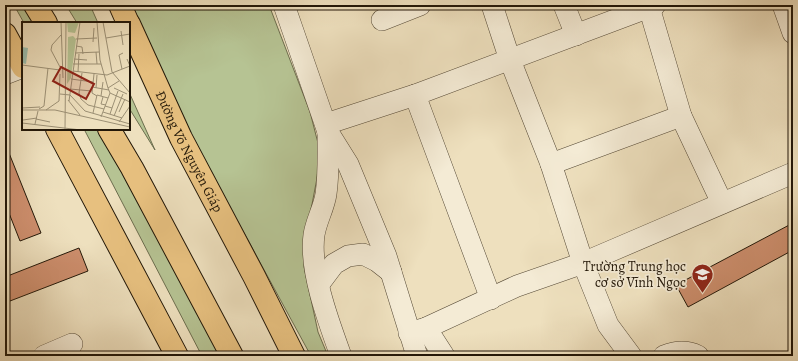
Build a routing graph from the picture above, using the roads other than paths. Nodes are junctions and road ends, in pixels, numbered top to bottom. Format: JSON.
{"nodes":[{"id":1,"x":35,"y":5,"type":"edge"},
{"id":2,"x":120,"y":5,"type":"edge"},
{"id":3,"x":284,"y":5,"type":"edge"},
{"id":4,"x":420,"y":5,"type":"edge"},
{"id":5,"x":492,"y":5,"type":"edge"},
{"id":6,"x":564,"y":5,"type":"edge"},
{"id":7,"x":783,"y":5,"type":"edge"},
{"id":8,"x":645,"y":7,"type":"edge"},
{"id":9,"x":382,"y":20,"type":"dead end"},
{"id":10,"x":45,"y":22,"type":"edge"},
{"id":11,"x":128,"y":22,"type":"edge"},
{"id":12,"x":130,"y":26,"type":"edge"},
{"id":13,"x":793,"y":33,"type":"edge"},
{"id":14,"x":5,"y":34,"type":"edge"},
{"id":15,"x":576,"y":35,"type":"junction"},
{"id":16,"x":510,"y":60,"type":"junction"},
{"id":17,"x":22,"y":65,"type":"edge"},
{"id":18,"x":22,"y":67,"type":"edge"},
{"id":19,"x":5,"y":74,"type":"edge"},
{"id":20,"x":415,"y":94,"type":"junction"},
{"id":21,"x":681,"y":116,"type":"junction"},
{"id":22,"x":327,"y":128,"type":"junction"},
{"id":23,"x":58,"y":130,"type":"edge"},
{"id":24,"x":110,"y":130,"type":"edge"},
{"id":25,"x":551,"y":164,"type":"junction"},
{"id":26,"x":793,"y":173,"type":"edge"},
{"id":27,"x":722,"y":203,"type":"junction"},
{"id":28,"x":583,"y":263,"type":"junction"},
{"id":29,"x":391,"y":272,"type":"junction"},
{"id":30,"x":254,"y":276,"type":"junction"},
{"id":31,"x":319,"y":284,"type":"junction"},
{"id":32,"x":491,"y":299,"type":"junction"},
{"id":33,"x":418,"y":330,"type":"junction"},
{"id":34,"x":72,"y":344,"type":"dead end"},
{"id":35,"x":44,"y":356,"type":"edge"},
{"id":36,"x":177,"y":356,"type":"edge"},
{"id":37,"x":231,"y":356,"type":"edge"},
{"id":38,"x":294,"y":356,"type":"edge"},
{"id":39,"x":298,"y":356,"type":"edge"},
{"id":40,"x":341,"y":356,"type":"edge"},
{"id":41,"x":417,"y":356,"type":"edge"},
{"id":42,"x":444,"y":356,"type":"edge"},
{"id":43,"x":631,"y":356,"type":"edge"},
{"id":44,"x":664,"y":356,"type":"edge"},
{"id":45,"x":698,"y":356,"type":"edge"}],
"edges":[{"from":1,"to":10,"type":"highway"},
{"from":2,"to":11,"type":"highway","name":"Đường Võ Nguyên Giáp"},
{"from":3,"to":22,"type":"street"},
{"from":4,"to":9,"type":"street"},
{"from":5,"to":16,"type":"street"},
{"from":6,"to":15,"type":"street"},
{"from":7,"to":13,"type":"street"},
{"from":8,"to":15,"type":"street"},
{"from":8,"to":21,"type":"street"},
{"from":12,"to":30,"type":"highway","name":"Đường Võ Nguyên Giáp"},
{"from":14,"to":17,"type":"highway"},
{"from":15,"to":16,"type":"street"},
{"from":16,"to":20,"type":"street"},
{"from":16,"to":25,"type":"street"},
{"from":18,"to":19,"type":"street"},
{"from":20,"to":22,"type":"street"},
{"from":20,"to":32,"type":"street"},
{"from":21,"to":25,"type":"street"},
{"from":21,"to":27,"type":"street"},
{"from":22,"to":29,"type":"street"},
{"from":22,"to":31,"type":"street"},
{"from":23,"to":36,"type":"highway"},
{"from":24,"to":37,"type":"highway"},
{"from":25,"to":28,"type":"street"},
{"from":26,"to":27,"type":"street"},
{"from":27,"to":28,"type":"street"},
{"from":28,"to":32,"type":"street"},
{"from":28,"to":43,"type":"street"},
{"from":29,"to":31,"type":"street"},
{"from":29,"to":33,"type":"street"},
{"from":30,"to":38,"type":"highway"},
{"from":30,"to":39,"type":"highway"},
{"from":31,"to":40,"type":"street"},
{"from":32,"to":33,"type":"street"},
{"from":33,"to":41,"type":"street"},
{"from":33,"to":42,"type":"street"},
{"from":34,"to":35,"type":"street"},
{"from":44,"to":45,"type":"street"}]}
